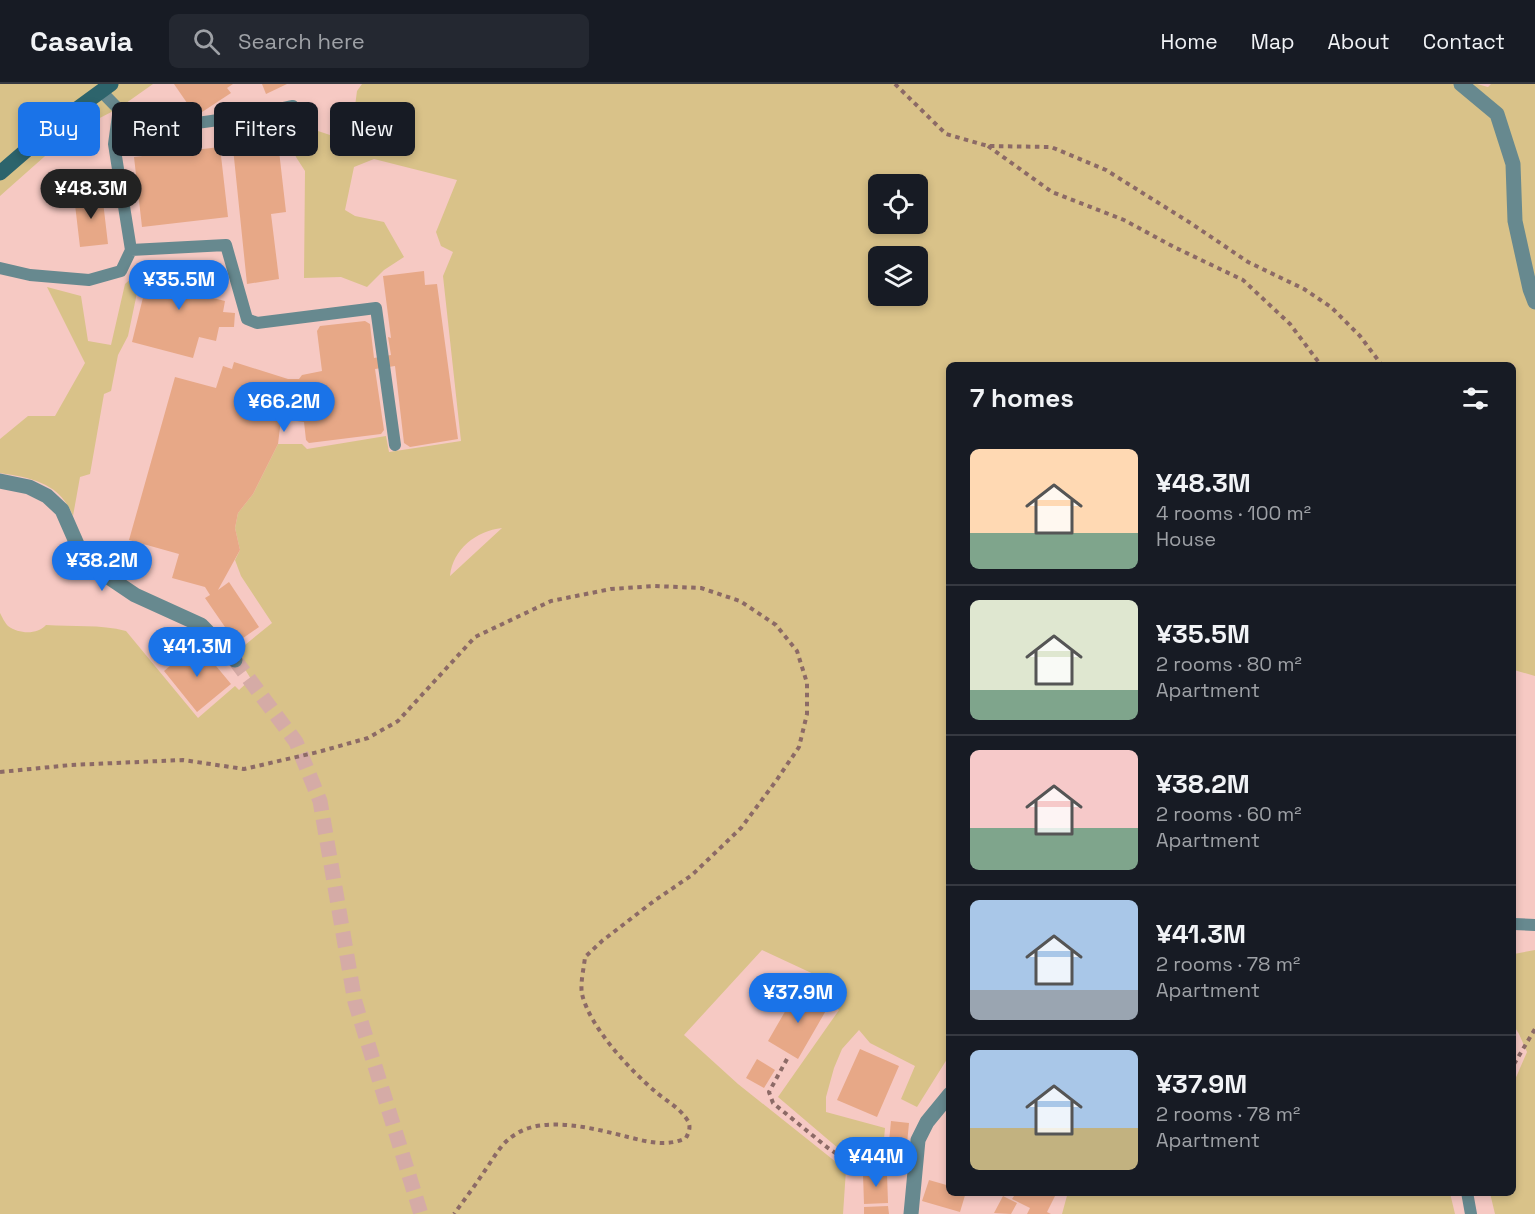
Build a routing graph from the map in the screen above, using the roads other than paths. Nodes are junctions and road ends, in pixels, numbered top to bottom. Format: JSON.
{"nodes":[{"id":1,"x":1461,"y":84,"type":"edge"},
{"id":2,"x":106,"y":88,"type":"edge"},
{"id":3,"x":115,"y":102,"type":"edge"},
{"id":4,"x":116,"y":156,"type":"edge"},
{"id":5,"x":0,"y":173,"type":"edge"},
{"id":6,"x":131,"y":250,"type":"junction"},
{"id":7,"x":0,"y":268,"type":"edge"},
{"id":8,"x":1535,"y":302,"type":"edge"},
{"id":9,"x":395,"y":445,"type":"dead end"},
{"id":10,"x":0,"y":481,"type":"edge"},
{"id":11,"x":236,"y":660,"type":"tunnel mouth"},
{"id":12,"x":1516,"y":924,"type":"edge"},
{"id":13,"x":1535,"y":925,"type":"edge"},
{"id":14,"x":946,"y":1099,"type":"edge"},
{"id":15,"x":1468,"y":1196,"type":"edge"},
{"id":16,"x":911,"y":1214,"type":"edge"},
{"id":17,"x":1471,"y":1214,"type":"edge"}],
"edges":[{"from":1,"to":8,"type":"street"},
{"from":2,"to":3,"type":"lane"},
{"from":2,"to":5,"type":"street"},
{"from":4,"to":6,"type":"lane"},
{"from":6,"to":7,"type":"lane"},
{"from":6,"to":9,"type":"lane"},
{"from":10,"to":11,"type":"street"},
{"from":12,"to":13,"type":"lane"},
{"from":14,"to":16,"type":"street"},
{"from":15,"to":17,"type":"lane"}]}
